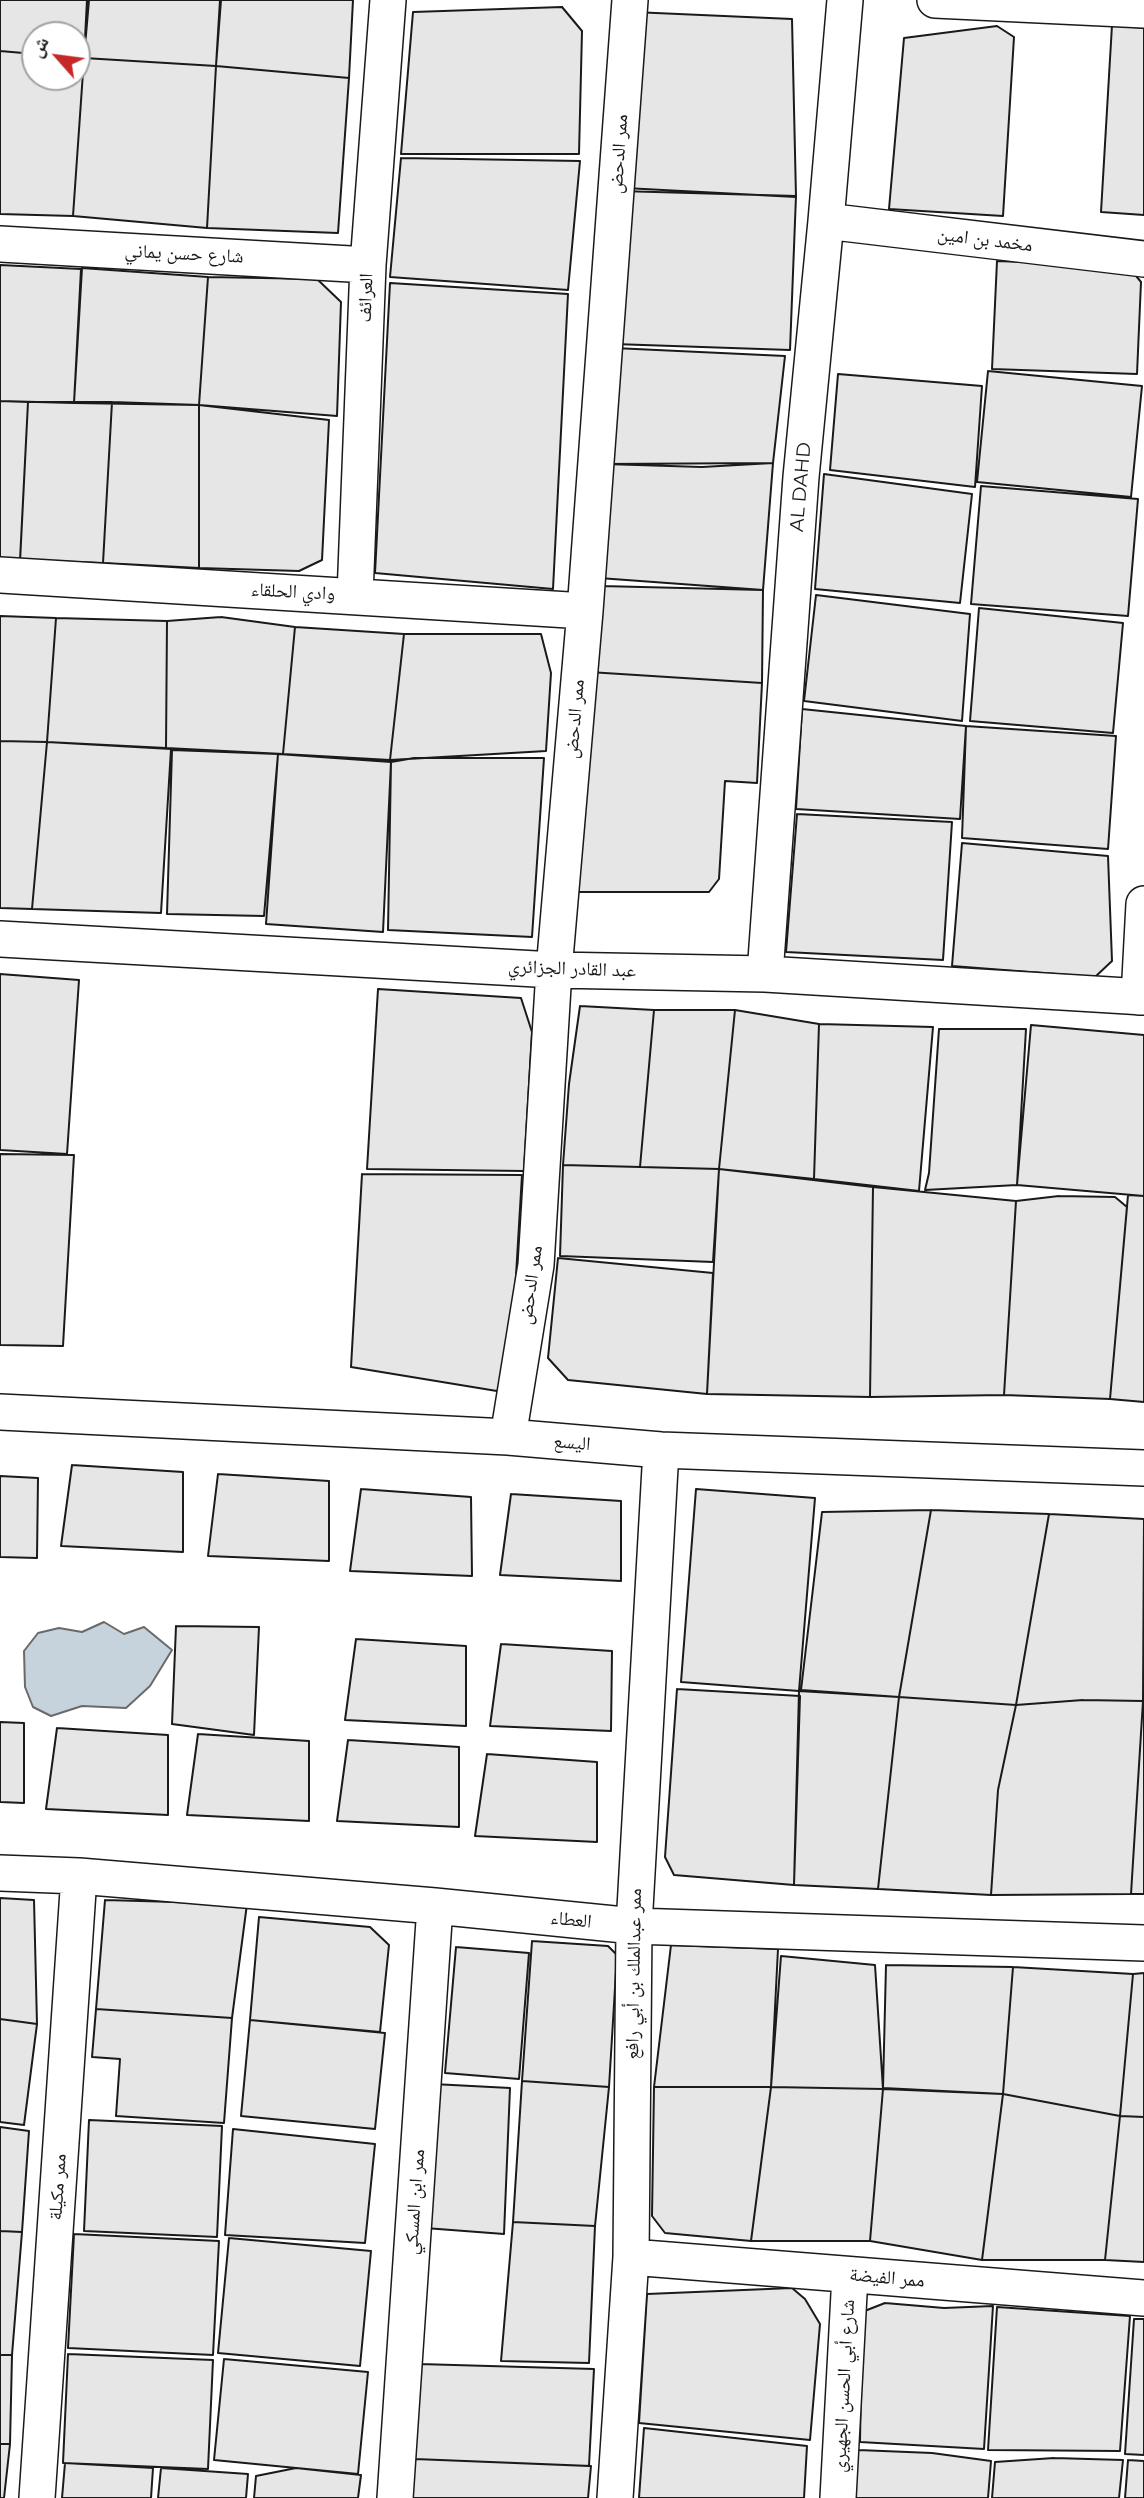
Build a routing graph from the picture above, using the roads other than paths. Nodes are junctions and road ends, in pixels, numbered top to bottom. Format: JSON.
{"nodes":[{"id":1,"x":388,"y":0,"type":"edge"},
{"id":2,"x":630,"y":0,"type":"edge"},
{"id":3,"x":845,"y":0,"type":"edge"},
{"id":4,"x":935,"y":0,"type":"edge"},
{"id":5,"x":1144,"y":10,"type":"edge"},
{"id":6,"x":827,"y":221,"type":"junction"},
{"id":7,"x":0,"y":244,"type":"edge"},
{"id":8,"x":1144,"y":259,"type":"edge"},
{"id":9,"x":368,"y":265,"type":"junction"},
{"id":10,"x":0,"y":575,"type":"edge"},
{"id":11,"x":355,"y":596,"type":"junction"},
{"id":12,"x":585,"y":611,"type":"junction"},
{"id":13,"x":1144,"y":904,"type":"edge"},
{"id":14,"x":0,"y":939,"type":"edge"},
{"id":15,"x":554,"y":970,"type":"junction"},
{"id":16,"x":765,"y":974,"type":"junction"},
{"id":17,"x":1141,"y":997,"type":"edge"},
{"id":18,"x":0,"y":1412,"type":"edge"},
{"id":19,"x":508,"y":1437,"type":"junction"},
{"id":20,"x":662,"y":1450,"type":"junction"},
{"id":21,"x":1144,"y":1468,"type":"edge"},
{"id":22,"x":0,"y":1873,"type":"edge"},
{"id":23,"x":79,"y":1876,"type":"junction"},
{"id":24,"x":435,"y":1906,"type":"junction"},
{"id":25,"x":634,"y":1926,"type":"junction"},
{"id":26,"x":1144,"y":1943,"type":"edge"},
{"id":27,"x":631,"y":2257,"type":"junction"},
{"id":28,"x":850,"y":2275,"type":"junction"},
{"id":29,"x":1144,"y":2298,"type":"edge"},
{"id":30,"x":37,"y":2498,"type":"edge"},
{"id":31,"x":395,"y":2498,"type":"edge"},
{"id":32,"x":615,"y":2498,"type":"edge"},
{"id":33,"x":838,"y":2498,"type":"edge"}],
"edges":[{"from":1,"to":9,"type":"street","name":"العرائف"},
{"from":2,"to":12,"type":"street","name":"ممر الدحض"},
{"from":3,"to":6,"type":"street","name":"AL DAHD"},
{"from":4,"to":5,"type":"street"},
{"from":6,"to":8,"type":"street","name":"مخمد بن امين"},
{"from":6,"to":16,"type":"street","name":"AL DAHD"},
{"from":7,"to":9,"type":"street","name":"شارع حسن يماني"},
{"from":9,"to":11,"type":"street","name":"العرائف"},
{"from":10,"to":11,"type":"street","name":"وادي الحلقاء"},
{"from":11,"to":12,"type":"street","name":"وادي الحلقاء"},
{"from":12,"to":15,"type":"street","name":"ممر الدحض"},
{"from":13,"to":17,"type":"street"},
{"from":14,"to":15,"type":"street","name":"عبد القادر الجزائري"},
{"from":15,"to":16,"type":"street","name":"عبد القادر الجزائري"},
{"from":15,"to":19,"type":"street","name":"ممر الدحض"},
{"from":16,"to":17,"type":"street","name":"عبد القادر الجزائري"},
{"from":18,"to":19,"type":"street","name":"اليسع"},
{"from":19,"to":20,"type":"street","name":"اليسع"},
{"from":20,"to":21,"type":"street","name":"اليسع"},
{"from":20,"to":25,"type":"street","name":"ممر عبدالملك بن أبي رافع"},
{"from":22,"to":23,"type":"street","name":"العطاء"},
{"from":23,"to":24,"type":"street","name":"العطاء"},
{"from":23,"to":30,"type":"street","name":"ممر مكيلة"},
{"from":24,"to":25,"type":"street","name":"العطاء"},
{"from":24,"to":31,"type":"street","name":"ممر ابن المسكي"},
{"from":25,"to":26,"type":"street","name":"العطاء"},
{"from":25,"to":27,"type":"street","name":"ممر عبدالملك بن أبي رافع"},
{"from":27,"to":28,"type":"street","name":"ممر الفيضة"},
{"from":27,"to":32,"type":"street","name":"ممر عبدالملك بن أبي رافع"},
{"from":28,"to":29,"type":"street","name":"ممر الفيضة"},
{"from":28,"to":33,"type":"street","name":"شارع أبي الحسن الجهيري"}]}
